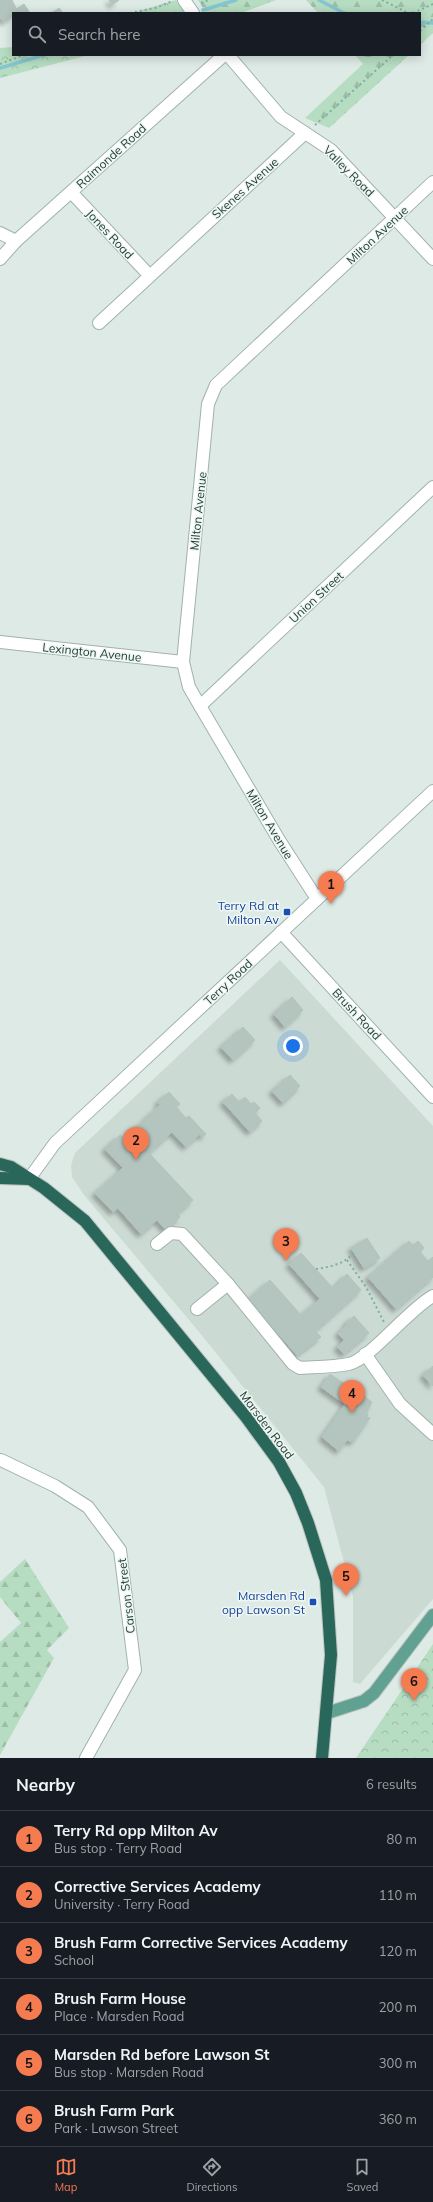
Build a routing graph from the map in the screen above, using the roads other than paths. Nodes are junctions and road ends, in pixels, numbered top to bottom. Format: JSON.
{"nodes":[{"id":1,"x":184,"y":0,"type":"edge"},
{"id":2,"x":192,"y":12,"type":"edge"},
{"id":3,"x":223,"y":56,"type":"edge"},
{"id":4,"x":229,"y":56,"type":"edge"},
{"id":5,"x":305,"y":133,"type":"junction"},
{"id":6,"x":433,"y":182,"type":"edge"},
{"id":7,"x":71,"y":192,"type":"junction"},
{"id":8,"x":395,"y":218,"type":"junction"},
{"id":9,"x":0,"y":233,"type":"edge"},
{"id":10,"x":16,"y":241,"type":"junction"},
{"id":11,"x":0,"y":259,"type":"edge"},
{"id":12,"x":433,"y":259,"type":"edge"},
{"id":13,"x":149,"y":275,"type":"junction"},
{"id":14,"x":99,"y":323,"type":"dead end"},
{"id":15,"x":433,"y":488,"type":"edge"},
{"id":16,"x":0,"y":642,"type":"edge"},
{"id":17,"x":183,"y":662,"type":"junction"},
{"id":18,"x":200,"y":706,"type":"junction"},
{"id":19,"x":433,"y":792,"type":"edge"},
{"id":20,"x":317,"y":899,"type":"junction"},
{"id":21,"x":281,"y":932,"type":"junction"},
{"id":22,"x":433,"y":1097,"type":"edge"},
{"id":23,"x":0,"y":1164,"type":"edge"},
{"id":24,"x":0,"y":1178,"type":"edge"},
{"id":25,"x":29,"y":1178,"type":"junction"},
{"id":26,"x":157,"y":1244,"type":"dead end"},
{"id":27,"x":228,"y":1284,"type":"junction"},
{"id":28,"x":433,"y":1296,"type":"edge"},
{"id":29,"x":197,"y":1309,"type":"dead end"},
{"id":30,"x":365,"y":1354,"type":"junction"},
{"id":31,"x":433,"y":1434,"type":"edge"},
{"id":32,"x":1,"y":1460,"type":"edge"},
{"id":33,"x":433,"y":1616,"type":"edge"},
{"id":34,"x":327,"y":1713,"type":"junction"},
{"id":35,"x":86,"y":1758,"type":"edge"},
{"id":36,"x":322,"y":1758,"type":"edge"}],
"edges":[{"from":1,"to":2,"type":"street"},
{"from":3,"to":7,"type":"street","name":"Raimonde Road"},
{"from":4,"to":5,"type":"street","name":"Valley Road"},
{"from":5,"to":8,"type":"street","name":"Valley Road"},
{"from":5,"to":13,"type":"street","name":"Skenes Avenue"},
{"from":6,"to":8,"type":"street","name":"Milton Avenue"},
{"from":7,"to":10,"type":"street","name":"Raimonde Road"},
{"from":7,"to":13,"type":"street","name":"Jones Road"},
{"from":8,"to":12,"type":"street","name":"Valley Road"},
{"from":8,"to":17,"type":"street","name":"Milton Avenue"},
{"from":9,"to":10,"type":"street"},
{"from":10,"to":11,"type":"street","name":"Raimonde Road"},
{"from":13,"to":14,"type":"street","name":"Skenes Avenue"},
{"from":15,"to":18,"type":"street","name":"Union Street"},
{"from":16,"to":17,"type":"street","name":"Lexington Avenue"},
{"from":17,"to":18,"type":"street","name":"Milton Avenue"},
{"from":18,"to":20,"type":"street","name":"Milton Avenue"},
{"from":19,"to":20,"type":"street","name":"Terry Road"},
{"from":20,"to":21,"type":"street","name":"Terry Road"},
{"from":21,"to":22,"type":"street","name":"Brush Road"},
{"from":21,"to":25,"type":"street","name":"Terry Road"},
{"from":23,"to":25,"type":"highway","name":"Marsden Road"},
{"from":24,"to":25,"type":"highway"},
{"from":25,"to":34,"type":"highway","name":"Marsden Road"},
{"from":26,"to":27,"type":"street"},
{"from":27,"to":29,"type":"street"},
{"from":27,"to":30,"type":"street"},
{"from":28,"to":30,"type":"street"},
{"from":30,"to":31,"type":"street"},
{"from":32,"to":35,"type":"street","name":"Carson Street"},
{"from":33,"to":34,"type":"main road"},
{"from":34,"to":36,"type":"highway","name":"Marsden Road"}]}
